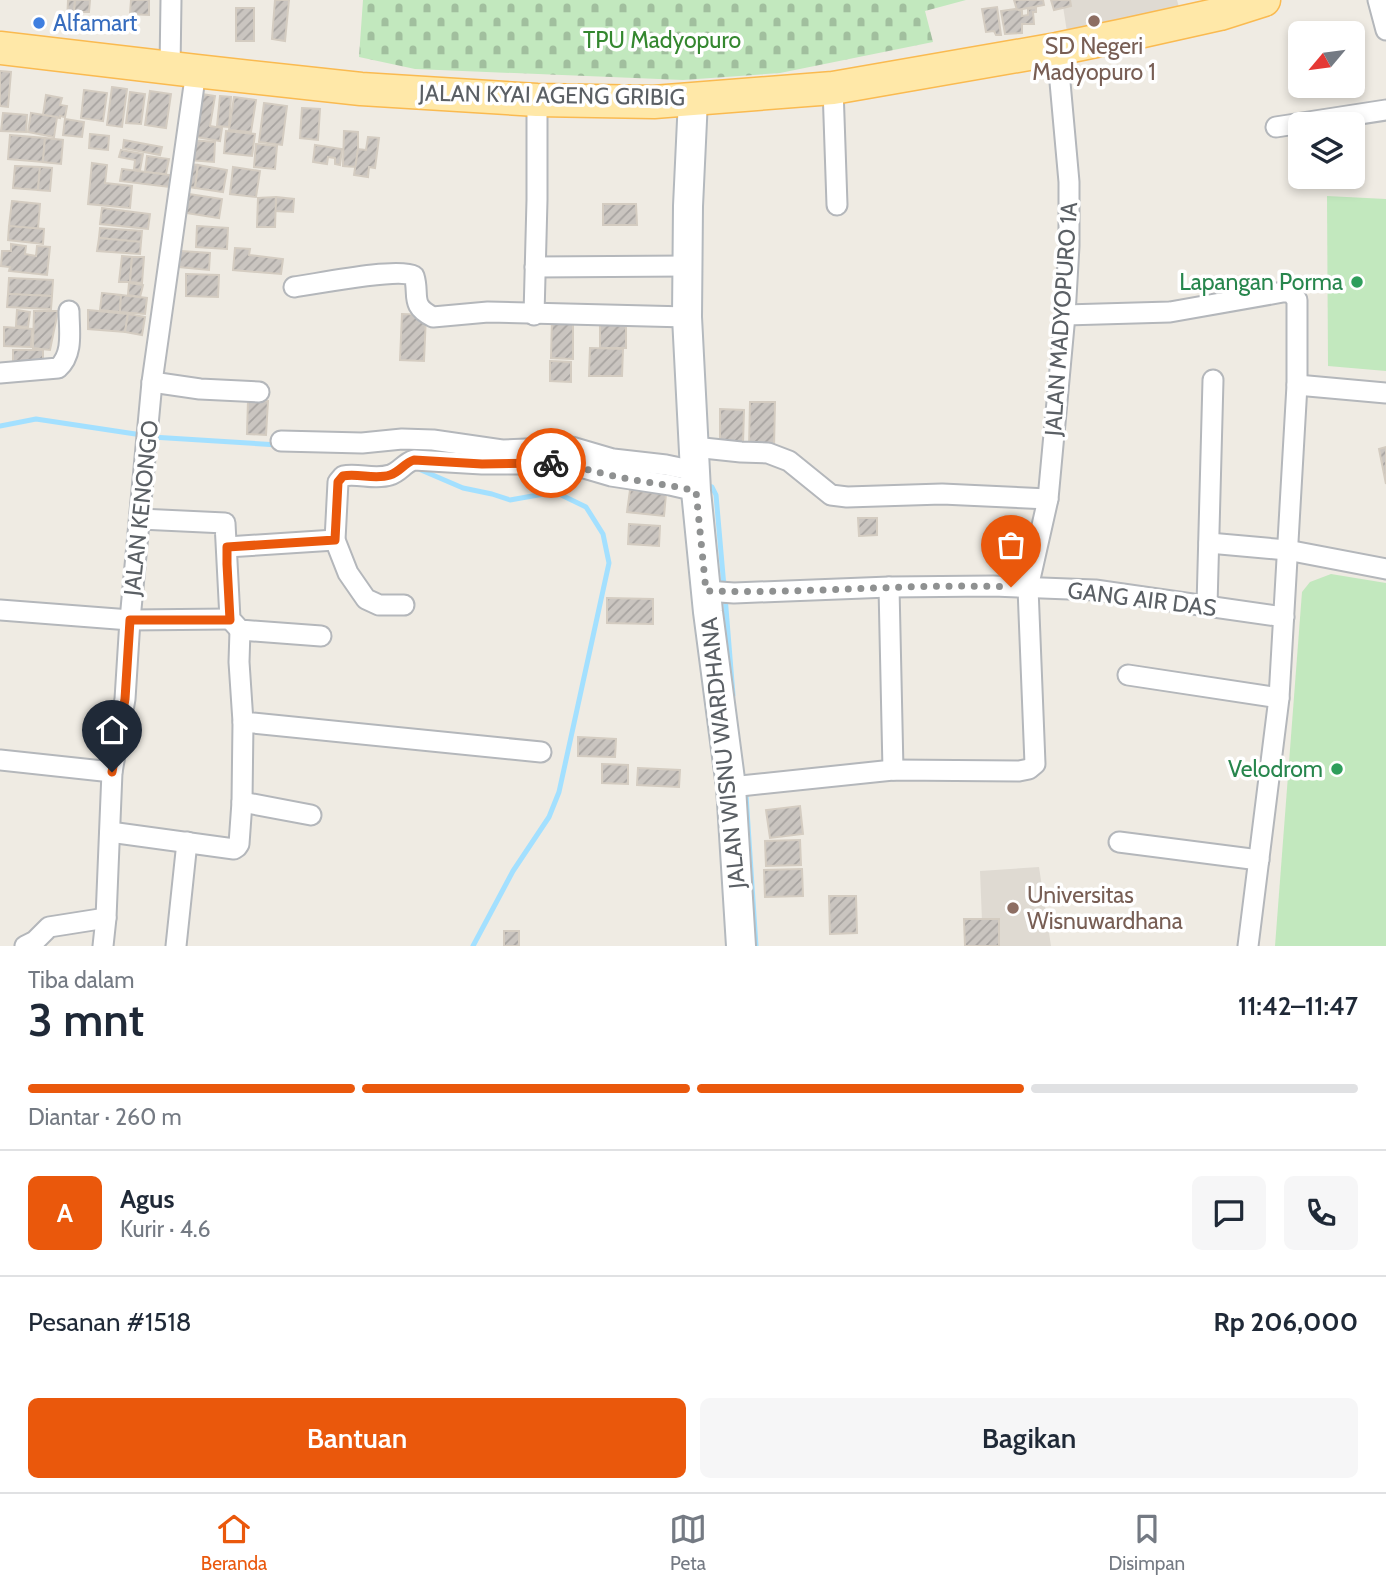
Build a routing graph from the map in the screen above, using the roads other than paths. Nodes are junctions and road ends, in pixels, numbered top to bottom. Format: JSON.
{"nodes":[{"id":1,"x":171,"y":0,"type":"edge"},
{"id":2,"x":1264,"y":0,"type":"edge"},
{"id":3,"x":1378,"y":0,"type":"edge"},
{"id":4,"x":1386,"y":30,"type":"edge"},
{"id":5,"x":0,"y":48,"type":"edge"},
{"id":6,"x":1057,"y":49,"type":"junction"},
{"id":7,"x":183,"y":70,"type":"junction"},
{"id":8,"x":833,"y":88,"type":"junction"},
{"id":9,"x":693,"y":99,"type":"junction"},
{"id":10,"x":537,"y":100,"type":"junction"},
{"id":11,"x":1386,"y":110,"type":"edge"},
{"id":12,"x":1276,"y":127,"type":"dead end"},
{"id":13,"x":837,"y":205,"type":"dead end"},
{"id":14,"x":687,"y":266,"type":"junction"},
{"id":15,"x":535,"y":267,"type":"junction"},
{"id":16,"x":295,"y":288,"type":"dead end"},
{"id":17,"x":69,"y":311,"type":"dead end"},
{"id":18,"x":534,"y":315,"type":"junction"},
{"id":19,"x":1065,"y":315,"type":"junction"},
{"id":20,"x":687,"y":317,"type":"junction"},
{"id":21,"x":0,"y":373,"type":"edge"},
{"id":22,"x":1213,"y":380,"type":"dead end"},
{"id":23,"x":152,"y":382,"type":"junction"},
{"id":24,"x":1297,"y":385,"type":"junction"},
{"id":25,"x":259,"y":392,"type":"dead end"},
{"id":26,"x":1386,"y":393,"type":"edge"},
{"id":27,"x":281,"y":441,"type":"dead end"},
{"id":28,"x":409,"y":453,"type":"junction"},
{"id":29,"x":612,"y":468,"type":"junction"},
{"id":30,"x":695,"y":475,"type":"junction"},
{"id":31,"x":1048,"y":499,"type":"junction"},
{"id":32,"x":140,"y":519,"type":"junction"},
{"id":33,"x":335,"y":540,"type":"junction"},
{"id":34,"x":1209,"y":543,"type":"junction"},
{"id":35,"x":227,"y":547,"type":"junction"},
{"id":36,"x":1287,"y":550,"type":"junction"},
{"id":37,"x":1386,"y":569,"type":"edge"},
{"id":38,"x":890,"y":587,"type":"junction"},
{"id":39,"x":1028,"y":588,"type":"junction"},
{"id":40,"x":719,"y":592,"type":"junction"},
{"id":41,"x":404,"y":605,"type":"dead end"},
{"id":42,"x":1206,"y":606,"type":"junction"},
{"id":43,"x":0,"y":610,"type":"edge"},
{"id":44,"x":1284,"y":617,"type":"junction"},
{"id":45,"x":130,"y":620,"type":"junction"},
{"id":46,"x":235,"y":625,"type":"junction"},
{"id":47,"x":321,"y":636,"type":"dead end"},
{"id":48,"x":1128,"y":675,"type":"dead end"},
{"id":49,"x":1279,"y":698,"type":"junction"},
{"id":50,"x":243,"y":722,"type":"junction"},
{"id":51,"x":541,"y":752,"type":"dead end"},
{"id":52,"x":0,"y":760,"type":"edge"},
{"id":53,"x":893,"y":770,"type":"junction"},
{"id":54,"x":112,"y":772,"type":"junction"},
{"id":55,"x":731,"y":787,"type":"junction"},
{"id":56,"x":242,"y":802,"type":"junction"},
{"id":57,"x":311,"y":815,"type":"dead end"},
{"id":58,"x":110,"y":832,"type":"junction"},
{"id":59,"x":187,"y":842,"type":"junction"},
{"id":60,"x":1119,"y":842,"type":"dead end"},
{"id":61,"x":1259,"y":860,"type":"junction"},
{"id":62,"x":106,"y":918,"type":"junction"},
{"id":63,"x":25,"y":946,"type":"edge"},
{"id":64,"x":103,"y":946,"type":"edge"},
{"id":65,"x":176,"y":946,"type":"edge"},
{"id":66,"x":741,"y":946,"type":"edge"},
{"id":67,"x":1248,"y":946,"type":"edge"}],
"edges":[{"from":1,"to":7,"type":"street","name":"JALAN KENONGO"},
{"from":2,"to":6,"type":"main road","name":"JALAN KYAI AGENG GRIBIG"},
{"from":3,"to":4,"type":"street"},
{"from":5,"to":7,"type":"main road","name":"JALAN KYAI AGENG GRIBIG"},
{"from":6,"to":8,"type":"main road","name":"JALAN KYAI AGENG GRIBIG"},
{"from":6,"to":19,"type":"street","name":"JALAN MADYOPURO 1A"},
{"from":7,"to":10,"type":"main road","name":"JALAN KYAI AGENG GRIBIG"},
{"from":7,"to":23,"type":"street","name":"JALAN KENONGO"},
{"from":8,"to":9,"type":"main road","name":"JALAN KYAI AGENG GRIBIG"},
{"from":8,"to":13,"type":"street"},
{"from":9,"to":10,"type":"main road","name":"JALAN KYAI AGENG GRIBIG"},
{"from":9,"to":14,"type":"street","name":"JALAN WISNU WARDHANA"},
{"from":10,"to":15,"type":"street"},
{"from":11,"to":12,"type":"street"},
{"from":14,"to":15,"type":"street"},
{"from":14,"to":20,"type":"street","name":"JALAN WISNU WARDHANA"},
{"from":15,"to":18,"type":"street"},
{"from":16,"to":18,"type":"street"},
{"from":17,"to":21,"type":"street"},
{"from":18,"to":20,"type":"street"},
{"from":19,"to":24,"type":"street"},
{"from":19,"to":31,"type":"street","name":"JALAN MADYOPURO 1A"},
{"from":20,"to":30,"type":"street","name":"JALAN WISNU WARDHANA"},
{"from":22,"to":34,"type":"street"},
{"from":23,"to":25,"type":"street"},
{"from":23,"to":32,"type":"street","name":"JALAN KENONGO"},
{"from":24,"to":26,"type":"street"},
{"from":24,"to":36,"type":"street"},
{"from":27,"to":28,"type":"street"},
{"from":28,"to":29,"type":"street"},
{"from":28,"to":29,"type":"street"},
{"from":28,"to":33,"type":"street"},
{"from":29,"to":30,"type":"street"},
{"from":30,"to":31,"type":"street"},
{"from":30,"to":40,"type":"street","name":"JALAN WISNU WARDHANA"},
{"from":31,"to":39,"type":"street","name":"JALAN MADYOPURO 1A"},
{"from":32,"to":35,"type":"street"},
{"from":32,"to":45,"type":"street","name":"JALAN KENONGO"},
{"from":33,"to":35,"type":"street"},
{"from":33,"to":41,"type":"street"},
{"from":34,"to":36,"type":"street"},
{"from":34,"to":42,"type":"street"},
{"from":35,"to":46,"type":"street"},
{"from":36,"to":37,"type":"street"},
{"from":36,"to":44,"type":"street"},
{"from":38,"to":39,"type":"street","name":"GANG AIR DAS"},
{"from":38,"to":40,"type":"street","name":"GANG AIR DAS"},
{"from":38,"to":53,"type":"street"},
{"from":39,"to":42,"type":"street","name":"GANG AIR DAS"},
{"from":39,"to":53,"type":"street","name":"JALAN MADYOPURO 1A"},
{"from":40,"to":55,"type":"street","name":"JALAN WISNU WARDHANA"},
{"from":42,"to":44,"type":"street","name":"GANG AIR DAS"},
{"from":43,"to":45,"type":"street"},
{"from":44,"to":49,"type":"street"},
{"from":45,"to":46,"type":"street"},
{"from":45,"to":54,"type":"street","name":"JALAN KENONGO"},
{"from":46,"to":47,"type":"street"},
{"from":46,"to":50,"type":"street"},
{"from":48,"to":49,"type":"street"},
{"from":49,"to":61,"type":"street"},
{"from":50,"to":51,"type":"street"},
{"from":50,"to":56,"type":"street"},
{"from":52,"to":54,"type":"street"},
{"from":53,"to":55,"type":"street"},
{"from":54,"to":58,"type":"street","name":"JALAN KENONGO"},
{"from":55,"to":66,"type":"street","name":"JALAN WISNU WARDHANA"},
{"from":56,"to":57,"type":"street"},
{"from":56,"to":59,"type":"street"},
{"from":58,"to":59,"type":"street"},
{"from":58,"to":62,"type":"street","name":"JALAN KENONGO"},
{"from":59,"to":65,"type":"street"},
{"from":60,"to":61,"type":"street"},
{"from":61,"to":67,"type":"street"},
{"from":62,"to":63,"type":"street"},
{"from":62,"to":64,"type":"street","name":"JALAN KENONGO"}]}
